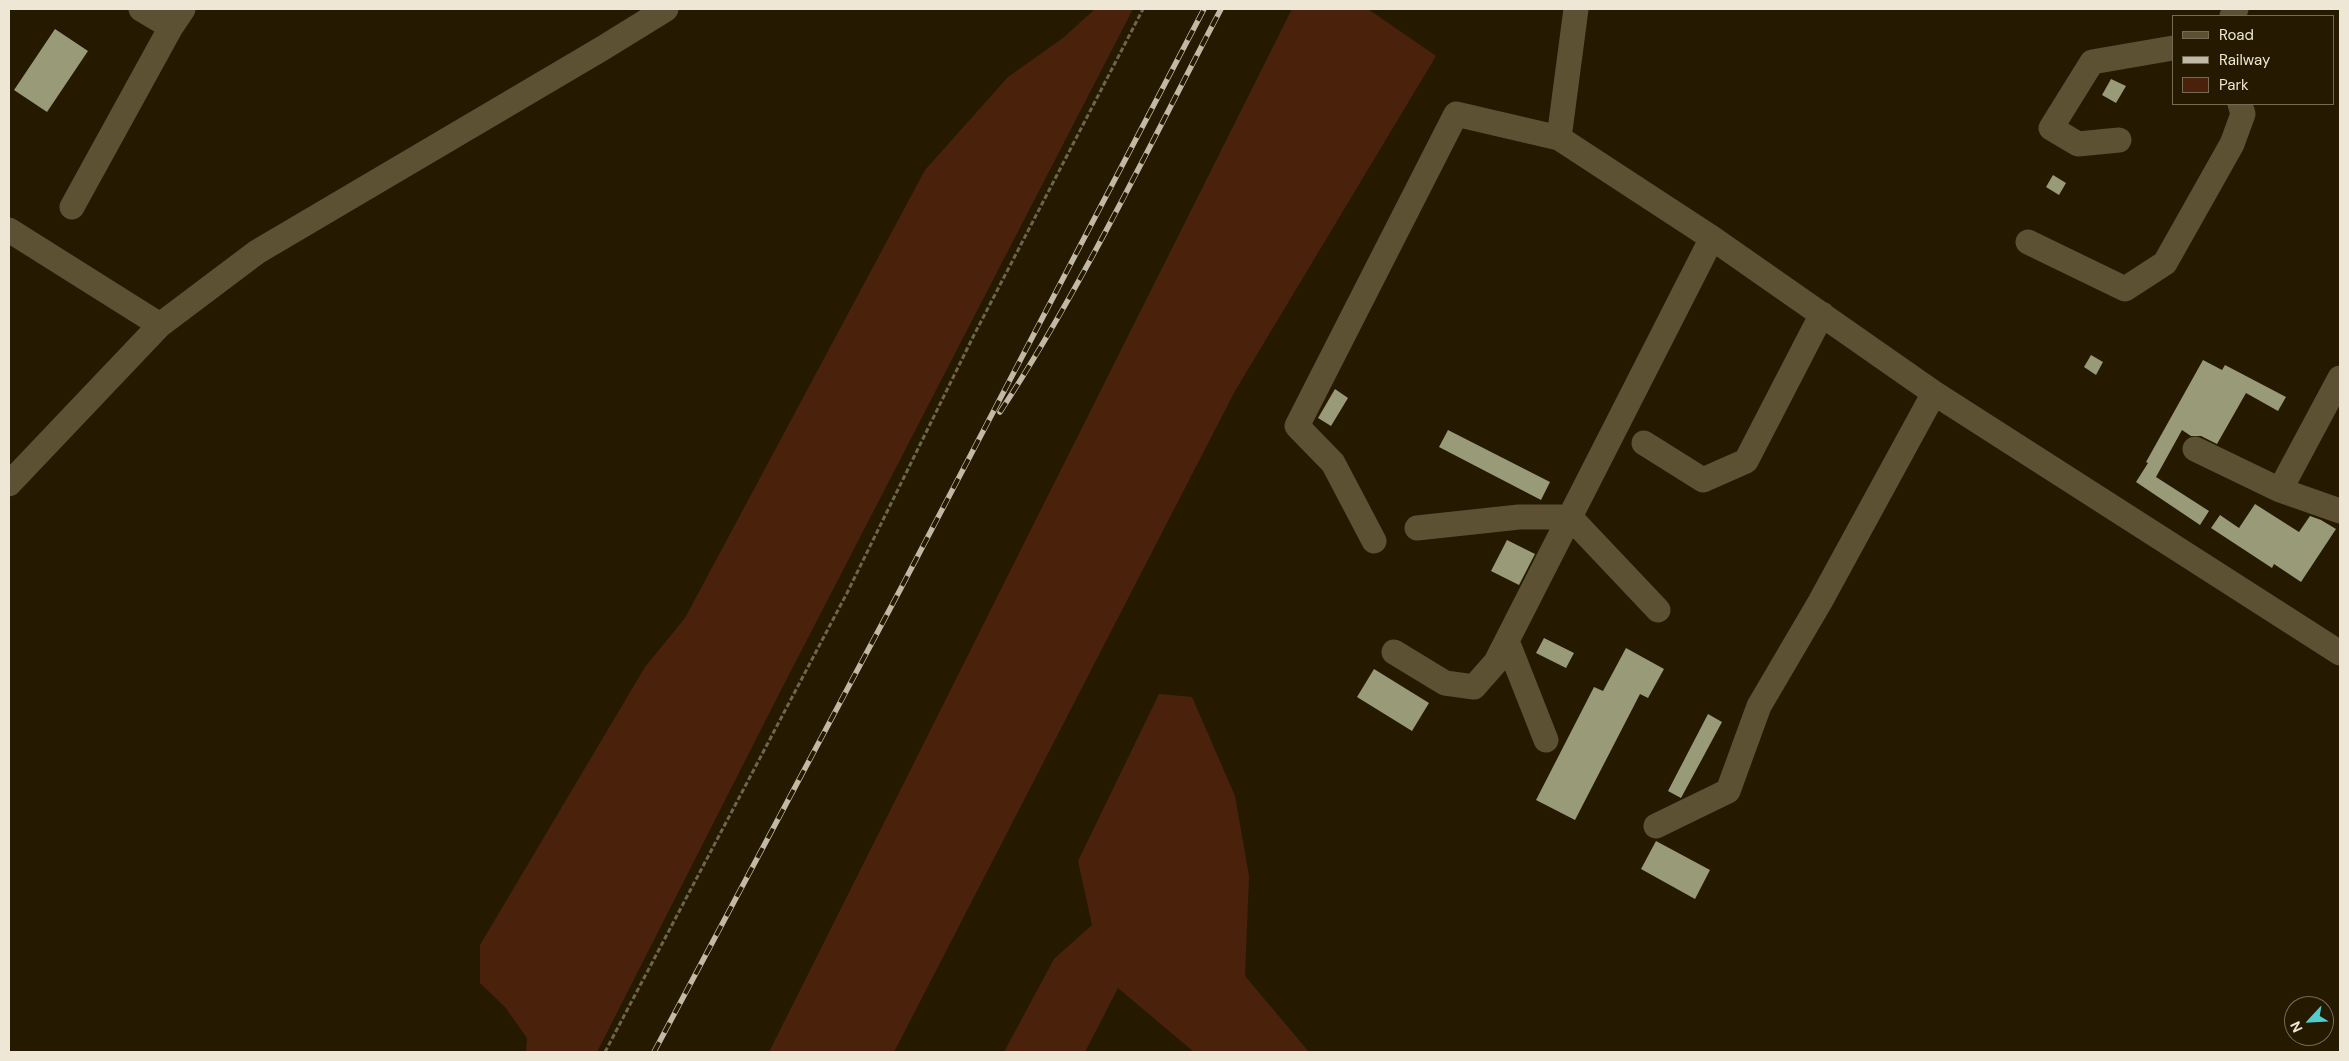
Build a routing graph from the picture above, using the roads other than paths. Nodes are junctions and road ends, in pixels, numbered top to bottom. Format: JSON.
{"nodes":[{"id":1,"x":141,"y":9,"type":"edge"},
{"id":2,"x":666,"y":9,"type":"edge"},
{"id":3,"x":1576,"y":9,"type":"edge"},
{"id":4,"x":177,"y":18,"type":"edge"},
{"id":5,"x":2172,"y":48,"type":"edge"},
{"id":6,"x":2240,"y":105,"type":"edge"},
{"id":7,"x":1559,"y":138,"type":"junction"},
{"id":8,"x":2119,"y":140,"type":"dead end"},
{"id":9,"x":72,"y":207,"type":"dead end"},
{"id":10,"x":9,"y":230,"type":"edge"},
{"id":11,"x":1712,"y":238,"type":"junction"},
{"id":12,"x":2028,"y":242,"type":"dead end"},
{"id":13,"x":1822,"y":314,"type":"junction"},
{"id":14,"x":160,"y":325,"type":"junction"},
{"id":15,"x":2340,"y":378,"type":"edge"},
{"id":16,"x":1934,"y":393,"type":"junction"},
{"id":17,"x":1644,"y":443,"type":"dead end"},
{"id":18,"x":2195,"y":449,"type":"dead end"},
{"id":19,"x":9,"y":484,"type":"edge"},
{"id":20,"x":2280,"y":490,"type":"junction"},
{"id":21,"x":2340,"y":511,"type":"edge"},
{"id":22,"x":1570,"y":517,"type":"junction"},
{"id":23,"x":1417,"y":528,"type":"dead end"},
{"id":24,"x":1374,"y":541,"type":"dead end"},
{"id":25,"x":1658,"y":610,"type":"dead end"},
{"id":26,"x":1507,"y":641,"type":"junction"},
{"id":27,"x":1394,"y":652,"type":"dead end"},
{"id":28,"x":2340,"y":653,"type":"edge"},
{"id":29,"x":1546,"y":740,"type":"dead end"},
{"id":30,"x":1656,"y":826,"type":"dead end"}],
"edges":[{"from":1,"to":4,"type":"street"},
{"from":2,"to":14,"type":"street"},
{"from":3,"to":7,"type":"street"},
{"from":4,"to":9,"type":"street"},
{"from":5,"to":8,"type":"street"},
{"from":6,"to":12,"type":"street"},
{"from":7,"to":11,"type":"street"},
{"from":7,"to":24,"type":"street"},
{"from":10,"to":14,"type":"street"},
{"from":11,"to":13,"type":"street"},
{"from":11,"to":22,"type":"street"},
{"from":13,"to":16,"type":"street"},
{"from":13,"to":17,"type":"street"},
{"from":14,"to":19,"type":"street"},
{"from":15,"to":20,"type":"street"},
{"from":16,"to":28,"type":"street"},
{"from":16,"to":30,"type":"street"},
{"from":18,"to":20,"type":"street"},
{"from":20,"to":21,"type":"street"},
{"from":22,"to":23,"type":"street"},
{"from":22,"to":25,"type":"street"},
{"from":22,"to":26,"type":"street"},
{"from":26,"to":27,"type":"street"},
{"from":26,"to":29,"type":"street"}]}
